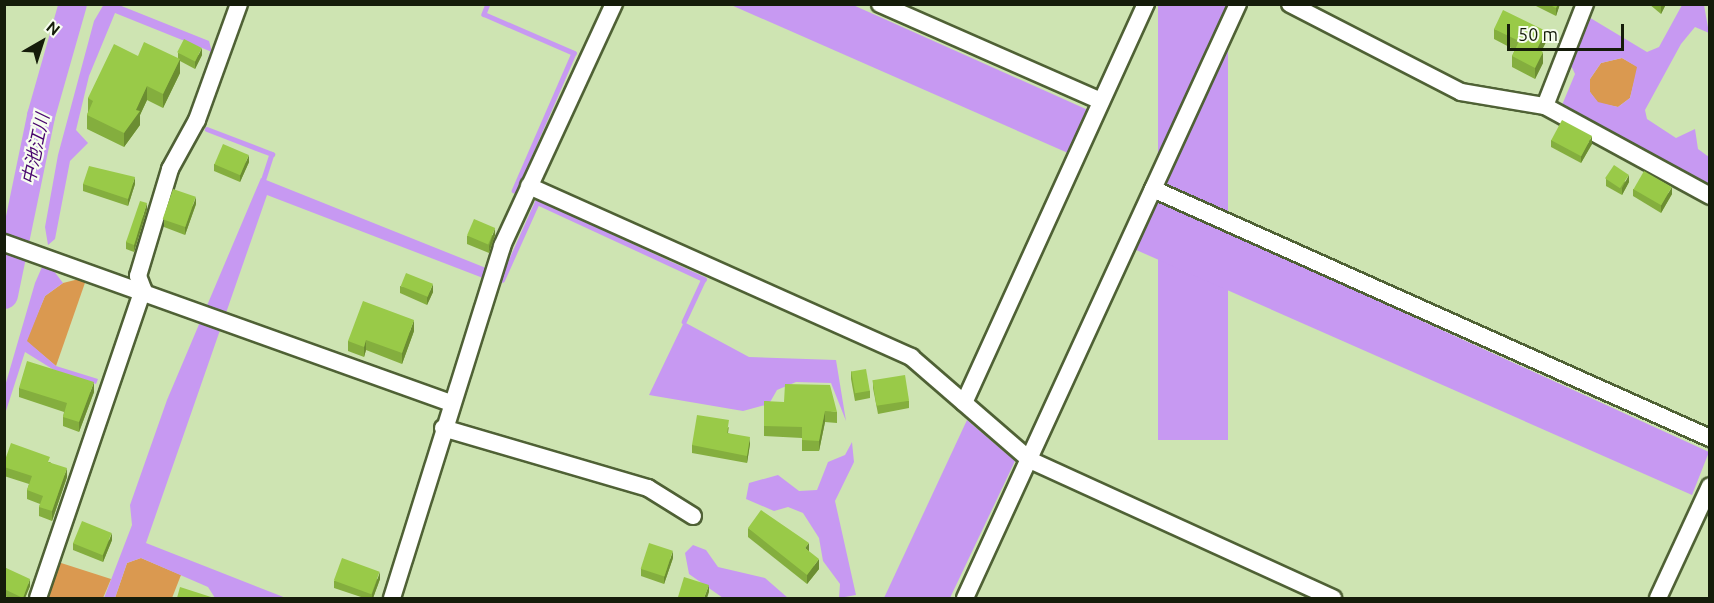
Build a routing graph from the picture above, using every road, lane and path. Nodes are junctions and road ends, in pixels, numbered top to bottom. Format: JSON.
{"nodes":[{"id":1,"x":239,"y":4,"type":"edge"},
{"id":2,"x":614,"y":4,"type":"edge"},
{"id":3,"x":880,"y":4,"type":"edge"},
{"id":4,"x":1146,"y":4,"type":"edge"},
{"id":5,"x":1238,"y":4,"type":"edge"},
{"id":6,"x":1290,"y":4,"type":"edge"},
{"id":7,"x":1585,"y":4,"type":"edge"},
{"id":8,"x":1101,"y":101,"type":"junction"},
{"id":9,"x":1545,"y":106,"type":"junction"},
{"id":10,"x":529,"y":186,"type":"junction"},
{"id":11,"x":1153,"y":189,"type":"junction"},
{"id":12,"x":1710,"y":196,"type":"edge"},
{"id":13,"x":4,"y":243,"type":"edge"},
{"id":14,"x":143,"y":289,"type":"junction"},
{"id":15,"x":450,"y":403,"type":"junction"},
{"id":16,"x":964,"y":403,"type":"junction"},
{"id":17,"x":443,"y":428,"type":"junction"},
{"id":18,"x":1710,"y":438,"type":"edge"},
{"id":19,"x":1030,"y":460,"type":"junction"},
{"id":20,"x":1709,"y":488,"type":"edge"},
{"id":21,"x":693,"y":516,"type":"dead end"},
{"id":22,"x":38,"y":598,"type":"edge"},
{"id":23,"x":392,"y":598,"type":"edge"},
{"id":24,"x":966,"y":598,"type":"edge"},
{"id":25,"x":1333,"y":598,"type":"edge"},
{"id":26,"x":1658,"y":598,"type":"edge"}],
"edges":[{"from":1,"to":14,"type":"street"},
{"from":2,"to":10,"type":"street"},
{"from":3,"to":8,"type":"street"},
{"from":4,"to":8,"type":"street"},
{"from":5,"to":11,"type":"street"},
{"from":6,"to":9,"type":"street"},
{"from":7,"to":9,"type":"street"},
{"from":8,"to":16,"type":"street"},
{"from":9,"to":12,"type":"street"},
{"from":10,"to":15,"type":"street"},
{"from":10,"to":16,"type":"street"},
{"from":11,"to":18,"type":"street"},
{"from":11,"to":19,"type":"street"},
{"from":13,"to":14,"type":"street"},
{"from":14,"to":15,"type":"street"},
{"from":14,"to":22,"type":"street"},
{"from":15,"to":17,"type":"street"},
{"from":16,"to":19,"type":"street"},
{"from":17,"to":21,"type":"street"},
{"from":17,"to":23,"type":"street"},
{"from":19,"to":24,"type":"street"},
{"from":19,"to":25,"type":"street"},
{"from":20,"to":26,"type":"street"}]}
